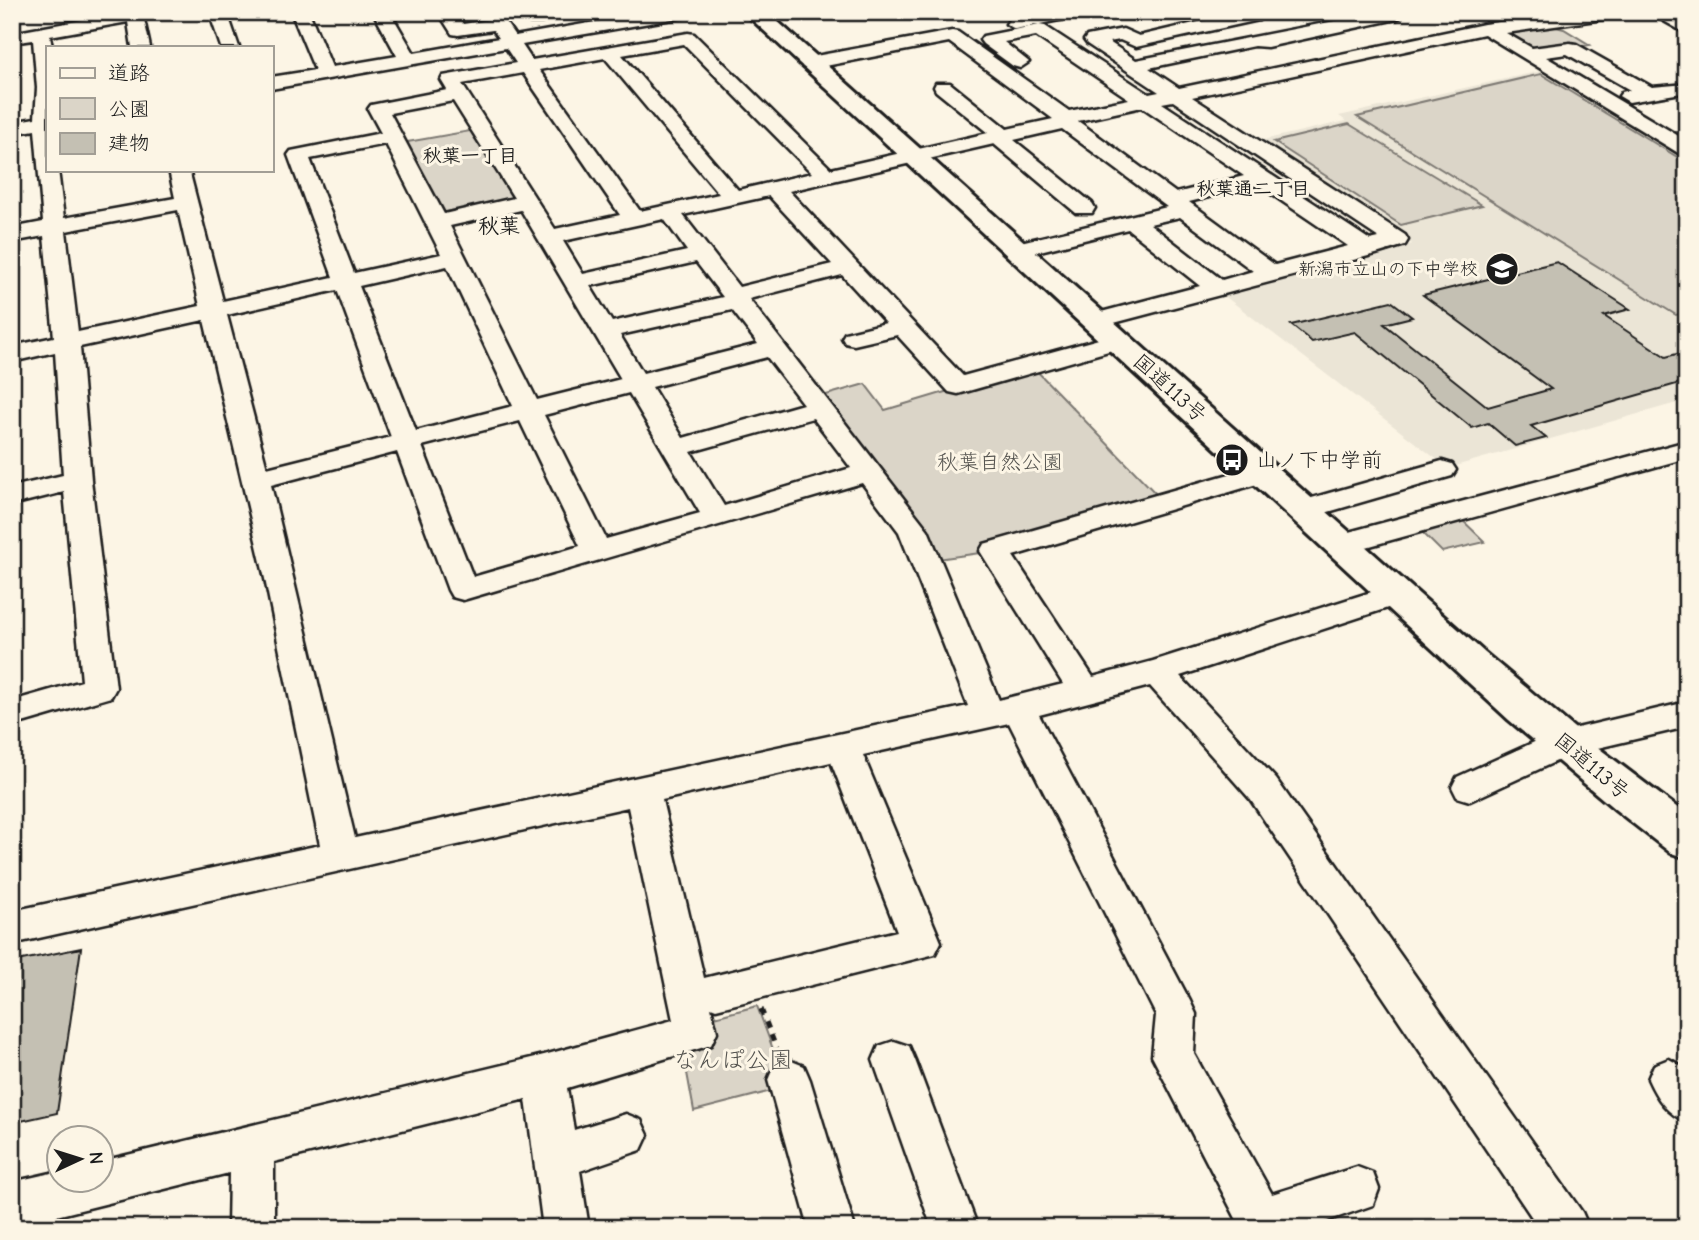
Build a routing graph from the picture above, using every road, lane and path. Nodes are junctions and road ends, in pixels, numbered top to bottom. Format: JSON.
{"nodes":[{"id":1,"x":32,"y":12,"type":"edge"},
{"id":2,"x":156,"y":12,"type":"edge"},
{"id":3,"x":218,"y":12,"type":"edge"},
{"id":4,"x":300,"y":12,"type":"edge"},
{"id":5,"x":382,"y":12,"type":"edge"},
{"id":6,"x":446,"y":12,"type":"edge"},
{"id":7,"x":684,"y":12,"type":"edge"},
{"id":8,"x":754,"y":12,"type":"edge"},
{"id":9,"x":1178,"y":12,"type":"edge"},
{"id":10,"x":1336,"y":12,"type":"edge"},
{"id":11,"x":1395,"y":12,"type":"edge"},
{"id":12,"x":1656,"y":12,"type":"edge"},
{"id":13,"x":1509,"y":13,"type":"edge"},
{"id":14,"x":1604,"y":13,"type":"edge"},
{"id":15,"x":559,"y":14,"type":"dead end"},
{"id":16,"x":1064,"y":14,"type":"edge"},
{"id":17,"x":135,"y":15,"type":"junction"},
{"id":18,"x":533,"y":15,"type":"edge"},
{"id":19,"x":1242,"y":16,"type":"edge"},
{"id":20,"x":1138,"y":20,"type":"dead end"},
{"id":21,"x":1363,"y":21,"type":"junction"},
{"id":22,"x":1553,"y":21,"type":"junction"},
{"id":23,"x":498,"y":24,"type":"junction"},
{"id":24,"x":1477,"y":24,"type":"junction"},
{"id":25,"x":1528,"y":24,"type":"junction"},
{"id":26,"x":1687,"y":29,"type":"edge"},
{"id":27,"x":1189,"y":30,"type":"junction"},
{"id":28,"x":45,"y":31,"type":"junction"},
{"id":29,"x":952,"y":36,"type":"junction"},
{"id":30,"x":12,"y":38,"type":"edge"},
{"id":31,"x":1130,"y":38,"type":"junction"},
{"id":32,"x":1093,"y":40,"type":"junction"},
{"id":33,"x":509,"y":42,"type":"junction"},
{"id":34,"x":1267,"y":42,"type":"junction"},
{"id":35,"x":1413,"y":44,"type":"junction"},
{"id":36,"x":141,"y":46,"type":"edge"},
{"id":37,"x":230,"y":46,"type":"edge"},
{"id":38,"x":610,"y":52,"type":"junction"},
{"id":39,"x":1529,"y":54,"type":"junction"},
{"id":40,"x":46,"y":60,"type":"edge"},
{"id":41,"x":408,"y":60,"type":"junction"},
{"id":42,"x":1164,"y":60,"type":"junction"},
{"id":43,"x":810,"y":63,"type":"junction"},
{"id":44,"x":527,"y":66,"type":"junction"},
{"id":45,"x":1134,"y":66,"type":"junction"},
{"id":46,"x":1306,"y":67,"type":"junction"},
{"id":47,"x":1032,"y":71,"type":"dead end"},
{"id":48,"x":326,"y":74,"type":"junction"},
{"id":49,"x":273,"y":83,"type":"edge"},
{"id":50,"x":1650,"y":85,"type":"junction"},
{"id":51,"x":943,"y":87,"type":"dead end"},
{"id":52,"x":1681,"y":88,"type":"dead end"},
{"id":53,"x":459,"y":94,"type":"junction"},
{"id":54,"x":1176,"y":95,"type":"junction"},
{"id":55,"x":46,"y":99,"type":"edge"},
{"id":56,"x":1603,"y":100,"type":"junction"},
{"id":57,"x":1147,"y":101,"type":"junction"},
{"id":58,"x":1066,"y":120,"type":"junction"},
{"id":59,"x":44,"y":122,"type":"junction"},
{"id":60,"x":12,"y":128,"type":"edge"},
{"id":61,"x":392,"y":137,"type":"junction"},
{"id":62,"x":1001,"y":137,"type":"junction"},
{"id":63,"x":46,"y":149,"type":"edge"},
{"id":64,"x":1687,"y":150,"type":"edge"},
{"id":65,"x":914,"y":156,"type":"junction"},
{"id":66,"x":1285,"y":164,"type":"junction"},
{"id":67,"x":48,"y":172,"type":"edge"},
{"id":68,"x":179,"y":172,"type":"edge"},
{"id":69,"x":826,"y":176,"type":"junction"},
{"id":70,"x":1257,"y":176,"type":"junction"},
{"id":71,"x":774,"y":188,"type":"junction"},
{"id":72,"x":733,"y":197,"type":"junction"},
{"id":73,"x":186,"y":202,"type":"junction"},
{"id":74,"x":527,"y":202,"type":"junction"},
{"id":75,"x":1178,"y":205,"type":"junction"},
{"id":76,"x":1084,"y":208,"type":"dead end"},
{"id":77,"x":669,"y":211,"type":"junction"},
{"id":78,"x":634,"y":219,"type":"junction"},
{"id":79,"x":437,"y":222,"type":"junction"},
{"id":80,"x":1133,"y":222,"type":"junction"},
{"id":81,"x":53,"y":227,"type":"junction"},
{"id":82,"x":12,"y":235,"type":"edge"},
{"id":83,"x":550,"y":237,"type":"junction"},
{"id":84,"x":1368,"y":249,"type":"junction"},
{"id":85,"x":1016,"y":250,"type":"junction"},
{"id":86,"x":703,"y":254,"type":"junction"},
{"id":87,"x":454,"y":258,"type":"junction"},
{"id":88,"x":848,"y":267,"type":"junction"},
{"id":89,"x":1272,"y":274,"type":"junction"},
{"id":90,"x":344,"y":282,"type":"junction"},
{"id":91,"x":576,"y":282,"type":"junction"},
{"id":92,"x":1219,"y":289,"type":"junction"},
{"id":93,"x":737,"y":298,"type":"junction"},
{"id":94,"x":214,"y":310,"type":"junction"},
{"id":95,"x":902,"y":326,"type":"junction"},
{"id":96,"x":605,"y":331,"type":"junction"},
{"id":97,"x":1106,"y":331,"type":"junction"},
{"id":98,"x":854,"y":338,"type":"dead end"},
{"id":99,"x":67,"y":342,"type":"junction"},
{"id":100,"x":775,"y":348,"type":"junction"},
{"id":101,"x":12,"y":354,"type":"edge"},
{"id":102,"x":636,"y":383,"type":"junction"},
{"id":103,"x":819,"y":408,"type":"junction"},
{"id":104,"x":529,"y":410,"type":"junction"},
{"id":105,"x":405,"y":442,"type":"junction"},
{"id":106,"x":676,"y":448,"type":"junction"},
{"id":107,"x":1687,"y":449,"type":"edge"},
{"id":108,"x":1442,"y":470,"type":"dead end"},
{"id":109,"x":868,"y":472,"type":"junction"},
{"id":110,"x":1264,"y":473,"type":"junction"},
{"id":111,"x":77,"y":480,"type":"junction"},
{"id":112,"x":255,"y":480,"type":"junction"},
{"id":113,"x":12,"y":496,"type":"edge"},
{"id":114,"x":1304,"y":510,"type":"junction"},
{"id":115,"x":717,"y":518,"type":"junction"},
{"id":116,"x":1341,"y":544,"type":"junction"},
{"id":117,"x":597,"y":551,"type":"junction"},
{"id":118,"x":1395,"y":595,"type":"junction"},
{"id":119,"x":1157,"y":672,"type":"junction"},
{"id":120,"x":1084,"y":690,"type":"junction"},
{"id":121,"x":1003,"y":711,"type":"junction"},
{"id":122,"x":12,"y":714,"type":"edge"},
{"id":123,"x":1687,"y":714,"type":"edge"},
{"id":124,"x":1564,"y":743,"type":"junction"},
{"id":125,"x":843,"y":748,"type":"junction"},
{"id":126,"x":1470,"y":787,"type":"dead end"},
{"id":127,"x":642,"y":792,"type":"junction"},
{"id":128,"x":1687,"y":840,"type":"edge"},
{"id":129,"x":341,"y":855,"type":"junction"},
{"id":130,"x":12,"y":928,"type":"edge"},
{"id":131,"x":733,"y":987,"type":"joint"},
{"id":132,"x":894,"y":1059,"type":"dead end"},
{"id":133,"x":544,"y":1075,"type":"junction"},
{"id":134,"x":789,"y":1080,"type":"joint"},
{"id":135,"x":626,"y":1135,"type":"dead end"},
{"id":136,"x":252,"y":1147,"type":"junction"},
{"id":137,"x":555,"y":1157,"type":"junction"},
{"id":138,"x":1357,"y":1189,"type":"dead end"},
{"id":139,"x":12,"y":1205,"type":"edge"},
{"id":140,"x":1264,"y":1224,"type":"edge"},
{"id":141,"x":251,"y":1228,"type":"edge"},
{"id":142,"x":566,"y":1228,"type":"edge"},
{"id":143,"x":832,"y":1228,"type":"edge"},
{"id":144,"x":955,"y":1228,"type":"edge"},
{"id":145,"x":1566,"y":1228,"type":"edge"}],
"edges":[{"from":1,"to":28,"type":"street"},
{"from":2,"to":17,"type":"street"},
{"from":3,"to":37,"type":"street"},
{"from":4,"to":48,"type":"street"},
{"from":5,"to":41,"type":"street"},
{"from":6,"to":23,"type":"street"},
{"from":7,"to":33,"type":"street"},
{"from":8,"to":43,"type":"highway","name":"国道113号"},
{"from":9,"to":27,"type":"street"},
{"from":10,"to":21,"type":"street"},
{"from":11,"to":21,"type":"street"},
{"from":12,"to":26,"type":"street"},
{"from":13,"to":24,"type":"street"},
{"from":13,"to":25,"type":"street"},
{"from":14,"to":22,"type":"street"},
{"from":15,"to":18,"type":"street"},
{"from":16,"to":29,"type":"street"},
{"from":16,"to":32,"type":"street"},
{"from":17,"to":28,"type":"street"},
{"from":17,"to":36,"type":"street"},
{"from":18,"to":23,"type":"street"},
{"from":19,"to":27,"type":"street"},
{"from":19,"to":34,"type":"street"},
{"from":20,"to":31,"type":"street"},
{"from":21,"to":34,"type":"street"},
{"from":21,"to":35,"type":"street"},
{"from":22,"to":25,"type":"street"},
{"from":22,"to":50,"type":"street"},
{"from":23,"to":33,"type":"street"},
{"from":24,"to":25,"type":"street"},
{"from":24,"to":35,"type":"street"},
{"from":24,"to":39,"type":"street"},
{"from":27,"to":31,"type":"street"},
{"from":28,"to":30,"type":"street"},
{"from":28,"to":40,"type":"street"},
{"from":29,"to":43,"type":"street"},
{"from":29,"to":58,"type":"street"},
{"from":31,"to":32,"type":"street"},
{"from":31,"to":42,"type":"street"},
{"from":32,"to":45,"type":"street"},
{"from":33,"to":41,"type":"street"},
{"from":33,"to":44,"type":"street"},
{"from":34,"to":42,"type":"street"},
{"from":34,"to":46,"type":"street"},
{"from":35,"to":46,"type":"street"},
{"from":38,"to":44,"type":"street"},
{"from":38,"to":69,"type":"street"},
{"from":38,"to":72,"type":"street"},
{"from":39,"to":50,"type":"street"},
{"from":39,"to":56,"type":"street"},
{"from":41,"to":48,"type":"street"},
{"from":42,"to":45,"type":"street"},
{"from":43,"to":65,"type":"highway","name":"国道113号"},
{"from":44,"to":53,"type":"street"},
{"from":44,"to":78,"type":"street"},
{"from":45,"to":54,"type":"street"},
{"from":46,"to":54,"type":"street"},
{"from":47,"to":57,"type":"street"},
{"from":48,"to":49,"type":"street"},
{"from":50,"to":52,"type":"street"},
{"from":50,"to":56,"type":"street"},
{"from":51,"to":62,"type":"street"},
{"from":53,"to":61,"type":"street"},
{"from":53,"to":74,"type":"street"},
{"from":54,"to":57,"type":"street"},
{"from":54,"to":66,"type":"street"},
{"from":55,"to":59,"type":"street"},
{"from":56,"to":64,"type":"street"},
{"from":57,"to":58,"type":"street"},
{"from":57,"to":70,"type":"street"},
{"from":58,"to":62,"type":"street"},
{"from":58,"to":75,"type":"street"},
{"from":59,"to":60,"type":"street"},
{"from":59,"to":63,"type":"street"},
{"from":61,"to":79,"type":"street"},
{"from":61,"to":90,"type":"street"},
{"from":62,"to":65,"type":"street"},
{"from":62,"to":76,"type":"street"},
{"from":65,"to":69,"type":"street"},
{"from":65,"to":85,"type":"highway","name":"国道113号"},
{"from":66,"to":70,"type":"street"},
{"from":66,"to":84,"type":"street"},
{"from":67,"to":81,"type":"street"},
{"from":68,"to":73,"type":"street"},
{"from":69,"to":71,"type":"street"},
{"from":70,"to":75,"type":"street"},
{"from":70,"to":84,"type":"street"},
{"from":71,"to":72,"type":"street"},
{"from":71,"to":88,"type":"street"},
{"from":72,"to":77,"type":"street"},
{"from":73,"to":81,"type":"street"},
{"from":73,"to":94,"type":"street"},
{"from":74,"to":79,"type":"street"},
{"from":74,"to":83,"type":"street"},
{"from":75,"to":80,"type":"street"},
{"from":75,"to":89,"type":"street"},
{"from":77,"to":78,"type":"street"},
{"from":77,"to":86,"type":"street"},
{"from":78,"to":83,"type":"street"},
{"from":79,"to":87,"type":"street"},
{"from":80,"to":85,"type":"street"},
{"from":80,"to":92,"type":"street"},
{"from":81,"to":82,"type":"street"},
{"from":81,"to":99,"type":"street"},
{"from":83,"to":91,"type":"street"},
{"from":84,"to":89,"type":"street"},
{"from":85,"to":97,"type":"highway","name":"国道113号"},
{"from":86,"to":91,"type":"street"},
{"from":86,"to":93,"type":"street"},
{"from":87,"to":90,"type":"street"},
{"from":87,"to":104,"type":"street"},
{"from":88,"to":93,"type":"street"},
{"from":88,"to":95,"type":"street"},
{"from":89,"to":92,"type":"street"},
{"from":90,"to":94,"type":"street"},
{"from":90,"to":105,"type":"street"},
{"from":91,"to":96,"type":"street"},
{"from":92,"to":97,"type":"street"},
{"from":93,"to":96,"type":"street"},
{"from":93,"to":100,"type":"street"},
{"from":94,"to":99,"type":"street"},
{"from":94,"to":112,"type":"street"},
{"from":95,"to":97,"type":"street"},
{"from":95,"to":98,"type":"street"},
{"from":96,"to":102,"type":"street"},
{"from":97,"to":110,"type":"highway","name":"国道113号"},
{"from":99,"to":101,"type":"street"},
{"from":99,"to":111,"type":"street"},
{"from":100,"to":102,"type":"street"},
{"from":100,"to":103,"type":"street"},
{"from":102,"to":104,"type":"street"},
{"from":102,"to":106,"type":"street"},
{"from":103,"to":106,"type":"street"},
{"from":103,"to":109,"type":"street"},
{"from":104,"to":105,"type":"street"},
{"from":104,"to":117,"type":"street"},
{"from":105,"to":112,"type":"street"},
{"from":105,"to":117,"type":"street"},
{"from":106,"to":115,"type":"street"},
{"from":107,"to":116,"type":"street"},
{"from":108,"to":114,"type":"street"},
{"from":109,"to":115,"type":"street"},
{"from":109,"to":121,"type":"street"},
{"from":110,"to":114,"type":"highway","name":"国道113号"},
{"from":110,"to":120,"type":"street"},
{"from":111,"to":113,"type":"street"},
{"from":111,"to":122,"type":"street"},
{"from":112,"to":129,"type":"street"},
{"from":114,"to":116,"type":"highway","name":"国道113号"},
{"from":115,"to":117,"type":"street"},
{"from":116,"to":118,"type":"highway","name":"国道113号"},
{"from":118,"to":119,"type":"street"},
{"from":118,"to":124,"type":"highway","name":"国道113号"},
{"from":119,"to":120,"type":"street"},
{"from":119,"to":145,"type":"street"},
{"from":120,"to":121,"type":"street"},
{"from":121,"to":125,"type":"street"},
{"from":121,"to":140,"type":"street"},
{"from":123,"to":124,"type":"street"},
{"from":124,"to":126,"type":"street"},
{"from":124,"to":128,"type":"highway","name":"国道113号"},
{"from":125,"to":127,"type":"street"},
{"from":125,"to":131,"type":"street"},
{"from":127,"to":129,"type":"street"},
{"from":127,"to":133,"type":"street"},
{"from":129,"to":130,"type":"street"},
{"from":131,"to":134,"type":"path"},
{"from":132,"to":144,"type":"street"},
{"from":133,"to":136,"type":"street"},
{"from":133,"to":137,"type":"street"},
{"from":134,"to":143,"type":"street"},
{"from":135,"to":137,"type":"street"},
{"from":136,"to":139,"type":"street"},
{"from":136,"to":141,"type":"street"},
{"from":137,"to":142,"type":"street"},
{"from":138,"to":140,"type":"street"}]}
